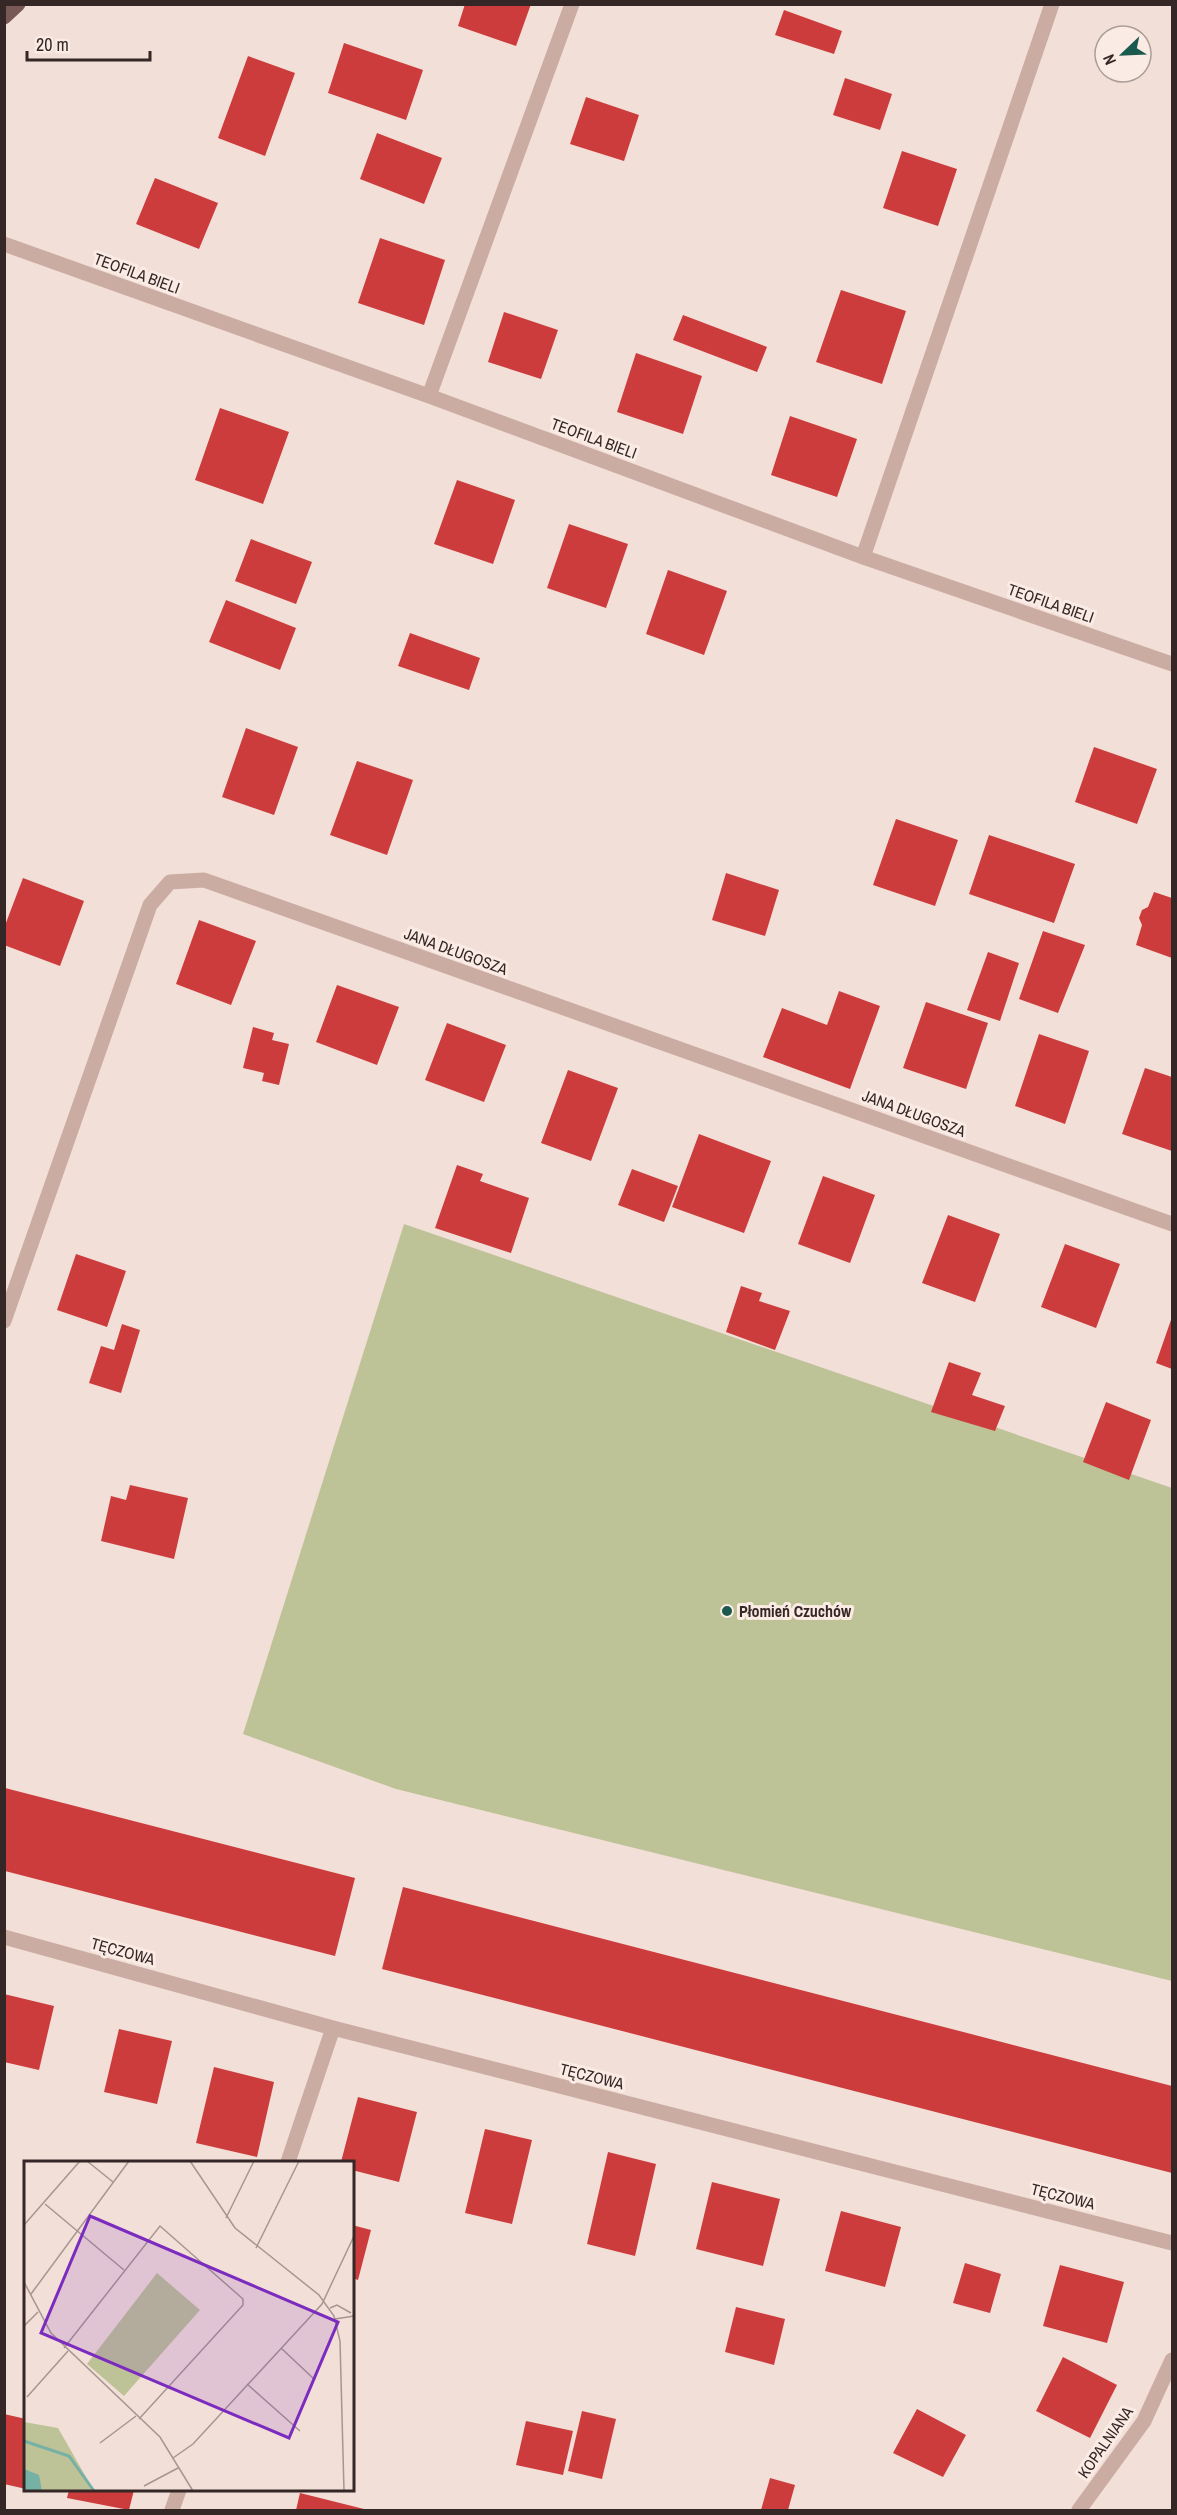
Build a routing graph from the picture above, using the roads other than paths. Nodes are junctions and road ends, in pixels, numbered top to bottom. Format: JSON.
{"nodes":[{"id":1,"x":18,"y":4,"type":"edge"},
{"id":2,"x":572,"y":4,"type":"edge"},
{"id":3,"x":1052,"y":4,"type":"edge"},
{"id":4,"x":4,"y":17,"type":"edge"},
{"id":5,"x":4,"y":244,"type":"edge"},
{"id":6,"x":429,"y":396,"type":"junction"},
{"id":7,"x":862,"y":557,"type":"junction"},
{"id":8,"x":1173,"y":664,"type":"edge"},
{"id":9,"x":1173,"y":1224,"type":"edge"},
{"id":10,"x":4,"y":1321,"type":"edge"},
{"id":11,"x":4,"y":1937,"type":"edge"},
{"id":12,"x":333,"y":2028,"type":"junction"},
{"id":13,"x":289,"y":2161,"type":"edge"},
{"id":14,"x":1173,"y":2243,"type":"edge"},
{"id":15,"x":1173,"y":2360,"type":"edge"},
{"id":16,"x":179,"y":2491,"type":"edge"},
{"id":17,"x":172,"y":2511,"type":"edge"},
{"id":18,"x":1079,"y":2511,"type":"edge"}],
"edges":[{"from":1,"to":4,"type":"main road"},
{"from":2,"to":6,"type":"street"},
{"from":3,"to":7,"type":"street"},
{"from":5,"to":6,"type":"street","name":"TEOFILA BIELI"},
{"from":6,"to":7,"type":"street","name":"TEOFILA BIELI"},
{"from":7,"to":8,"type":"street","name":"TEOFILA BIELI"},
{"from":9,"to":10,"type":"street","name":"JANA DŁUGOSZA"},
{"from":11,"to":12,"type":"street","name":"TĘCZOWA"},
{"from":12,"to":13,"type":"street"},
{"from":12,"to":14,"type":"street","name":"TĘCZOWA"},
{"from":15,"to":18,"type":"street","name":"KOPALNIANA"},
{"from":16,"to":17,"type":"street"}]}
